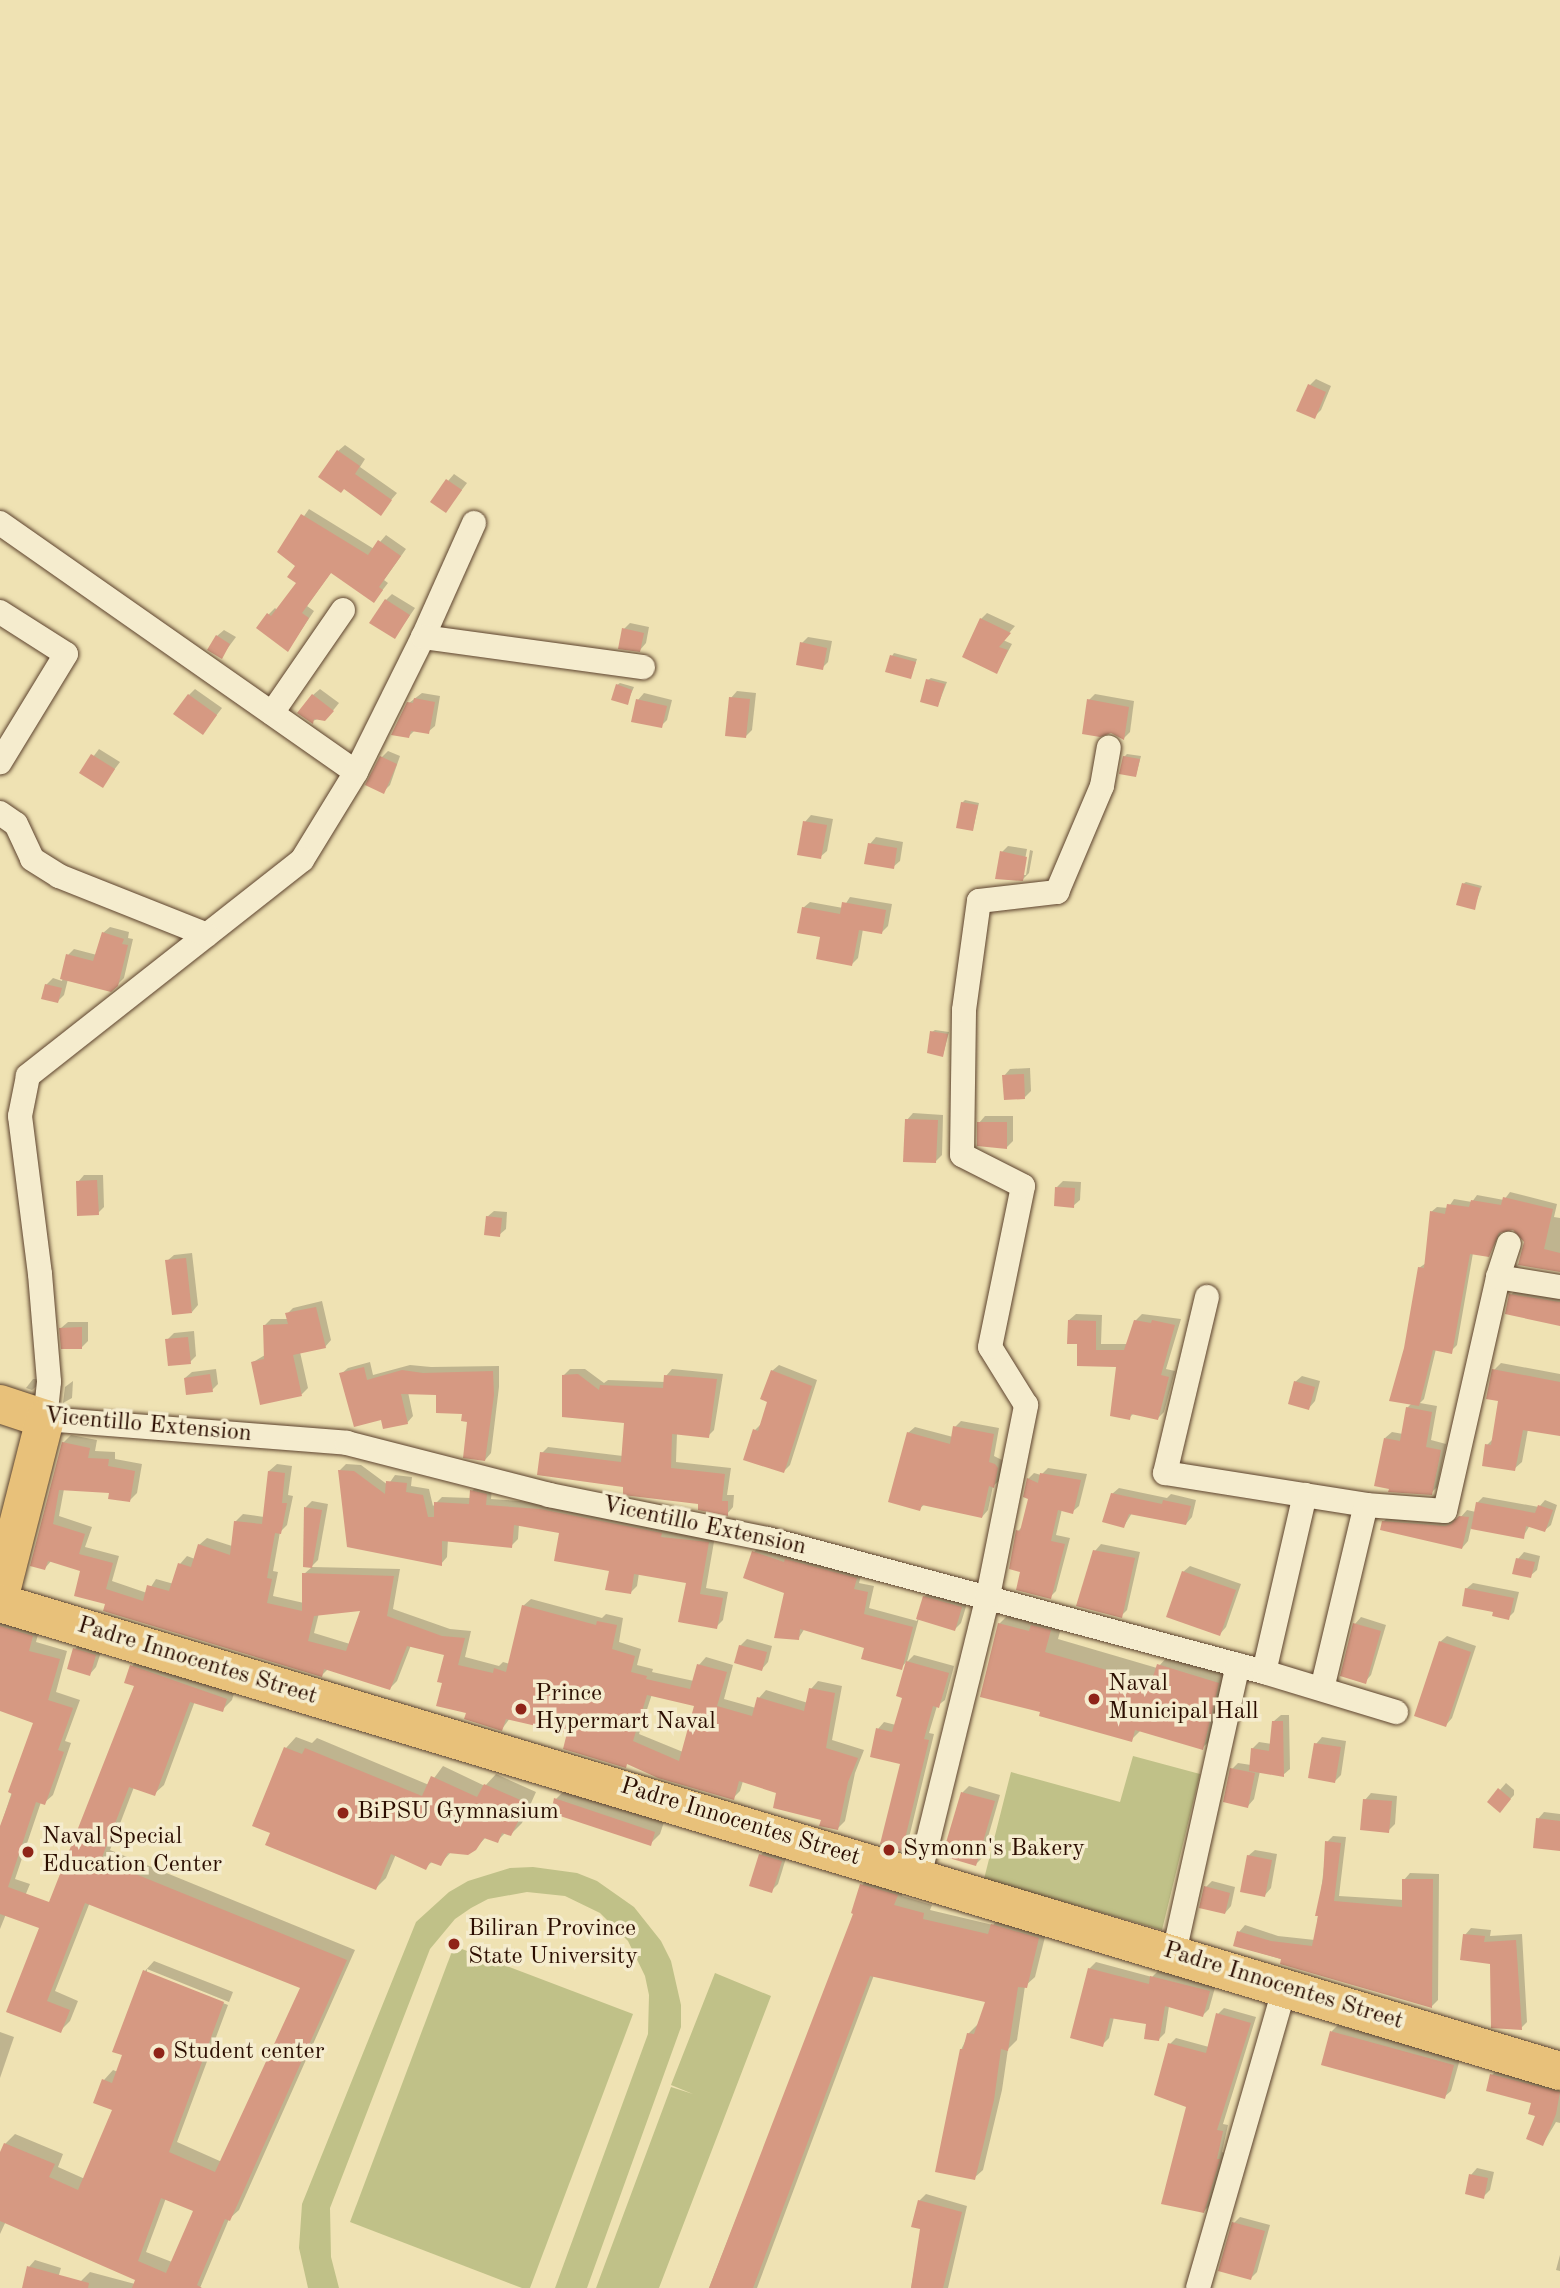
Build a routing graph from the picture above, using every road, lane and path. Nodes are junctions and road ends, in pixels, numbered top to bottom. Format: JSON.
{"nodes":[{"id":1,"x":0,"y":523,"type":"edge"},
{"id":2,"x":474,"y":523,"type":"dead end"},
{"id":3,"x":343,"y":610,"type":"dead end"},
{"id":4,"x":0,"y":612,"type":"edge"},
{"id":5,"x":423,"y":637,"type":"junction"},
{"id":6,"x":643,"y":667,"type":"dead end"},
{"id":7,"x":272,"y":713,"type":"junction"},
{"id":8,"x":1109,"y":748,"type":"dead end"},
{"id":9,"x":0,"y":762,"type":"edge"},
{"id":10,"x":356,"y":772,"type":"junction"},
{"id":11,"x":0,"y":813,"type":"edge"},
{"id":12,"x":207,"y":935,"type":"junction"},
{"id":13,"x":1509,"y":1244,"type":"dead end"},
{"id":14,"x":1498,"y":1277,"type":"junction"},
{"id":15,"x":1560,"y":1287,"type":"edge"},
{"id":16,"x":1207,"y":1297,"type":"dead end"},
{"id":17,"x":0,"y":1404,"type":"edge"},
{"id":18,"x":45,"y":1419,"type":"junction"},
{"id":19,"x":1305,"y":1494,"type":"junction"},
{"id":20,"x":1366,"y":1505,"type":"junction"},
{"id":21,"x":0,"y":1595,"type":"edge"},
{"id":22,"x":988,"y":1596,"type":"junction"},
{"id":23,"x":0,"y":1603,"type":"edge"},
{"id":24,"x":1238,"y":1665,"type":"junction"},
{"id":25,"x":1264,"y":1672,"type":"junction"},
{"id":26,"x":1322,"y":1689,"type":"junction"},
{"id":27,"x":1396,"y":1712,"type":"dead end"},
{"id":28,"x":919,"y":1877,"type":"junction"},
{"id":29,"x":1174,"y":1953,"type":"junction"},
{"id":30,"x":1284,"y":1987,"type":"junction"},
{"id":31,"x":1560,"y":2071,"type":"edge"},
{"id":32,"x":1198,"y":2288,"type":"edge"}],
"edges":[{"from":1,"to":7,"type":"street"},
{"from":2,"to":5,"type":"street"},
{"from":3,"to":7,"type":"street"},
{"from":4,"to":9,"type":"street"},
{"from":5,"to":6,"type":"street"},
{"from":5,"to":10,"type":"street"},
{"from":7,"to":10,"type":"street"},
{"from":8,"to":22,"type":"street"},
{"from":10,"to":12,"type":"street"},
{"from":11,"to":12,"type":"street"},
{"from":12,"to":18,"type":"street"},
{"from":13,"to":14,"type":"street"},
{"from":14,"to":15,"type":"street"},
{"from":14,"to":20,"type":"street"},
{"from":16,"to":19,"type":"street"},
{"from":17,"to":18,"type":"main road","name":"Vicentillo Extension"},
{"from":18,"to":21,"type":"main road"},
{"from":18,"to":22,"type":"street","name":"Vicentillo Extension"},
{"from":19,"to":20,"type":"street"},
{"from":19,"to":25,"type":"street"},
{"from":20,"to":26,"type":"street"},
{"from":22,"to":24,"type":"street","name":"Vicentillo Extension"},
{"from":22,"to":28,"type":"street"},
{"from":23,"to":28,"type":"main road","name":"Padre Innocentes Street"},
{"from":24,"to":25,"type":"street","name":"Vicentillo Extension"},
{"from":24,"to":29,"type":"street"},
{"from":25,"to":26,"type":"street","name":"Vicentillo Extension"},
{"from":26,"to":27,"type":"street","name":"Vicentillo Extension"},
{"from":28,"to":29,"type":"main road","name":"Padre Innocentes Street"},
{"from":29,"to":30,"type":"main road","name":"Padre Innocentes Street"},
{"from":30,"to":31,"type":"main road","name":"Padre Innocentes Street"},
{"from":30,"to":32,"type":"street"}]}
